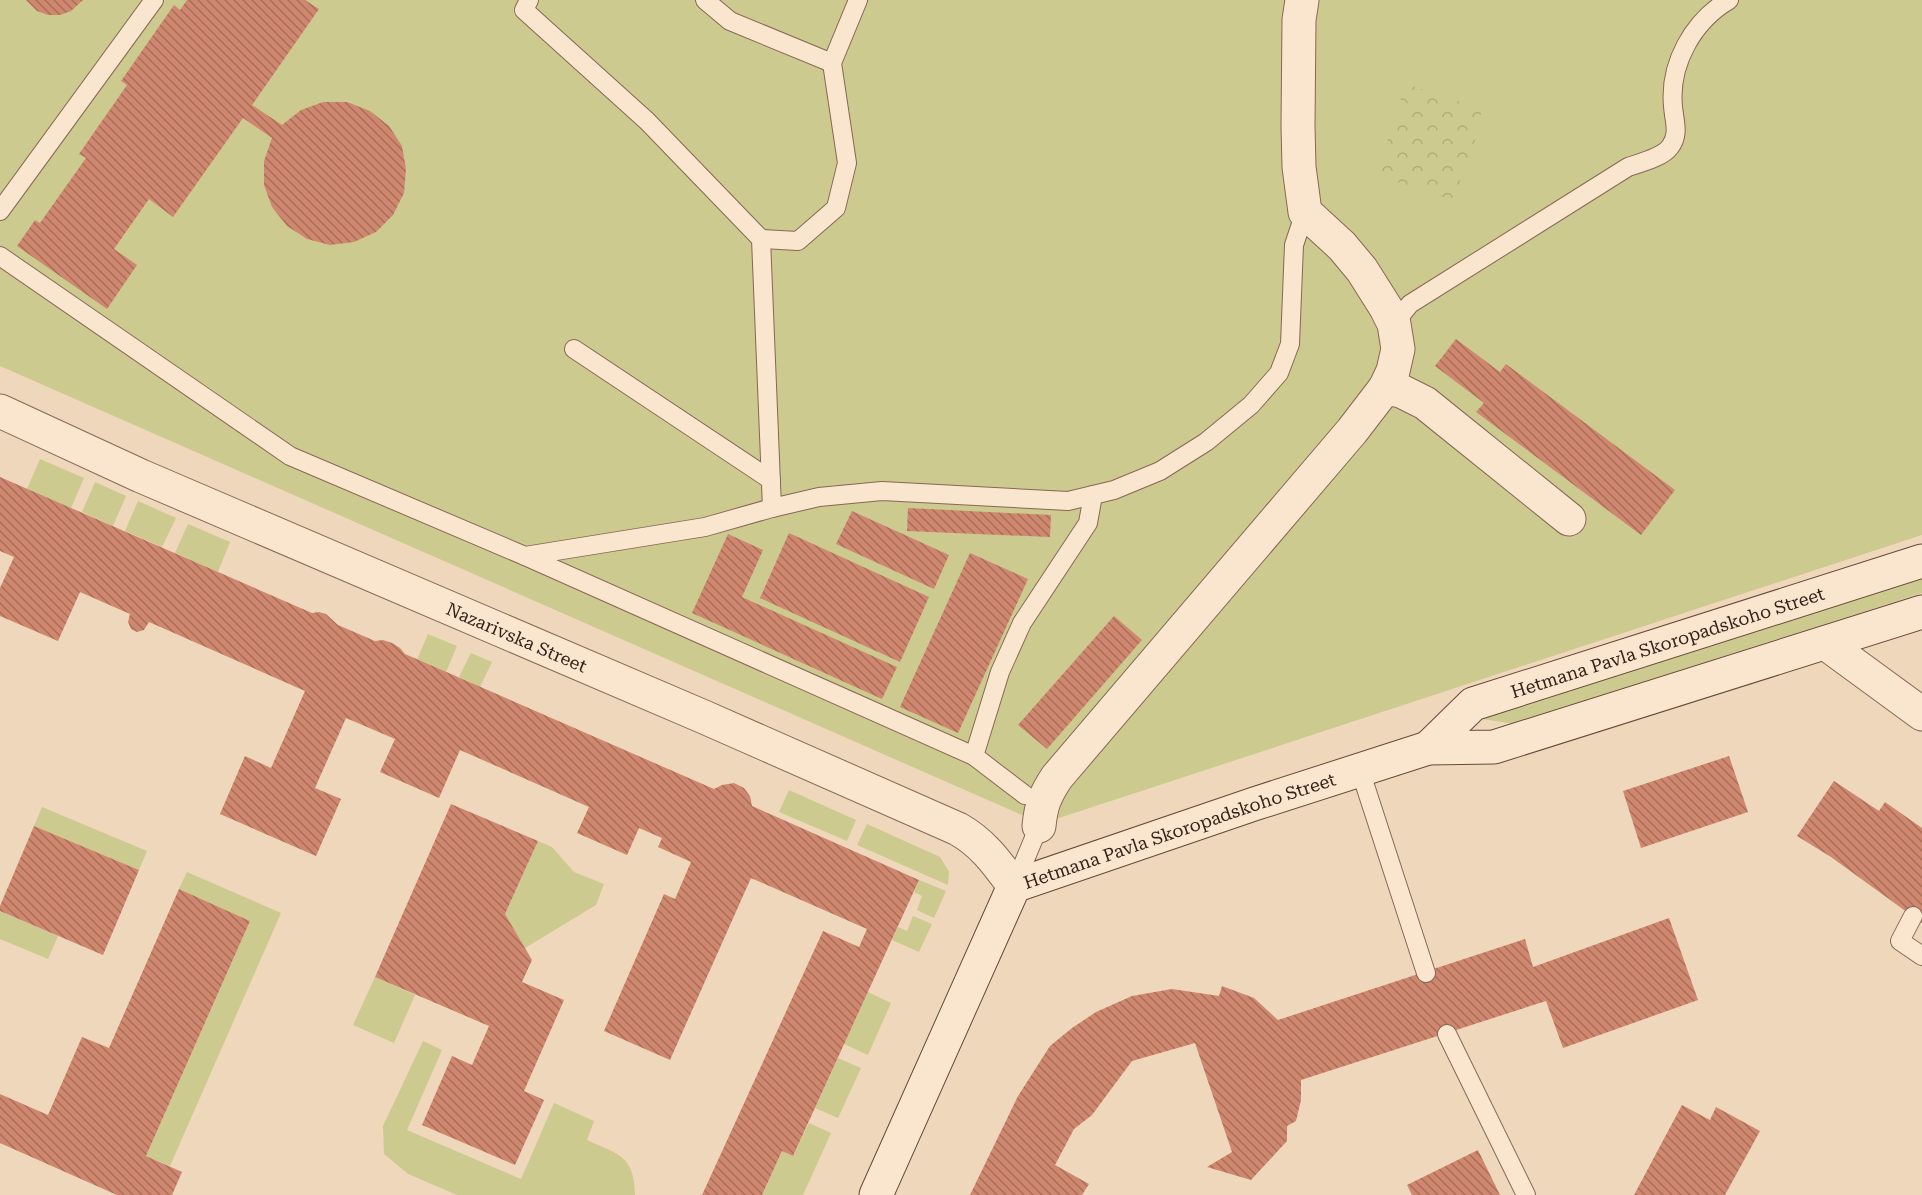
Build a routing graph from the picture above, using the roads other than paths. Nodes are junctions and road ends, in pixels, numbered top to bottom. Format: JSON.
{"nodes":[{"id":1,"x":154,"y":0,"type":"edge"},
{"id":2,"x":705,"y":0,"type":"edge"},
{"id":3,"x":858,"y":0,"type":"edge"},
{"id":4,"x":1302,"y":0,"type":"edge"},
{"id":5,"x":1729,"y":0,"type":"edge"},
{"id":6,"x":522,"y":3,"type":"edge"},
{"id":7,"x":832,"y":63,"type":"junction"},
{"id":8,"x":0,"y":211,"type":"edge"},
{"id":9,"x":1305,"y":212,"type":"junction"},
{"id":10,"x":761,"y":240,"type":"junction"},
{"id":11,"x":0,"y":256,"type":"edge"},
{"id":12,"x":1394,"y":324,"type":"junction"},
{"id":13,"x":574,"y":350,"type":"dead end"},
{"id":14,"x":1385,"y":388,"type":"junction"},
{"id":15,"x":0,"y":411,"type":"edge"},
{"id":16,"x":771,"y":480,"type":"junction"},
{"id":17,"x":1093,"y":495,"type":"junction"},
{"id":18,"x":772,"y":508,"type":"junction"},
{"id":19,"x":1569,"y":519,"type":"dead end"},
{"id":20,"x":525,"y":556,"type":"junction"},
{"id":21,"x":1922,"y":561,"type":"edge"},
{"id":22,"x":1922,"y":612,"type":"edge"},
{"id":23,"x":1825,"y":643,"type":"junction"},
{"id":24,"x":1922,"y":714,"type":"edge"},
{"id":25,"x":1428,"y":748,"type":"junction"},
{"id":26,"x":974,"y":756,"type":"junction"},
{"id":27,"x":1360,"y":770,"type":"junction"},
{"id":28,"x":1025,"y":795,"type":"dead end"},
{"id":29,"x":1039,"y":826,"type":"joint"},
{"id":30,"x":1014,"y":886,"type":"junction"},
{"id":31,"x":1913,"y":916,"type":"dead end"},
{"id":32,"x":1922,"y":956,"type":"edge"},
{"id":33,"x":1426,"y":973,"type":"dead end"},
{"id":34,"x":1446,"y":1034,"type":"dead end"},
{"id":35,"x":876,"y":1195,"type":"edge"},
{"id":36,"x":1526,"y":1195,"type":"edge"}],
"edges":[{"from":1,"to":8,"type":"lane"},
{"from":2,"to":7,"type":"lane"},
{"from":3,"to":7,"type":"lane"},
{"from":4,"to":9,"type":"street"},
{"from":5,"to":12,"type":"lane"},
{"from":6,"to":10,"type":"lane"},
{"from":7,"to":10,"type":"lane"},
{"from":9,"to":12,"type":"street"},
{"from":9,"to":17,"type":"lane"},
{"from":10,"to":16,"type":"lane"},
{"from":11,"to":20,"type":"lane"},
{"from":12,"to":14,"type":"street"},
{"from":13,"to":16,"type":"lane"},
{"from":14,"to":19,"type":"street"},
{"from":14,"to":29,"type":"street"},
{"from":15,"to":30,"type":"street","name":"Nazarivska Street"},
{"from":16,"to":18,"type":"lane"},
{"from":17,"to":18,"type":"lane"},
{"from":17,"to":26,"type":"lane"},
{"from":18,"to":20,"type":"lane"},
{"from":20,"to":26,"type":"lane"},
{"from":21,"to":25,"type":"street","name":"Hetmana Pavla Skoropadskoho Street"},
{"from":22,"to":23,"type":"street","name":"Hetmana Pavla Skoropadskoho Street"},
{"from":23,"to":24,"type":"street"},
{"from":23,"to":25,"type":"street","name":"Hetmana Pavla Skoropadskoho Street"},
{"from":25,"to":27,"type":"street","name":"Hetmana Pavla Skoropadskoho Street"},
{"from":26,"to":28,"type":"lane"},
{"from":27,"to":30,"type":"street","name":"Hetmana Pavla Skoropadskoho Street"},
{"from":27,"to":33,"type":"lane"},
{"from":29,"to":30,"type":"lane"},
{"from":30,"to":35,"type":"street","name":"Hetmana Pavla Skoropadskoho Street"},
{"from":31,"to":32,"type":"lane"},
{"from":34,"to":36,"type":"lane"}]}
